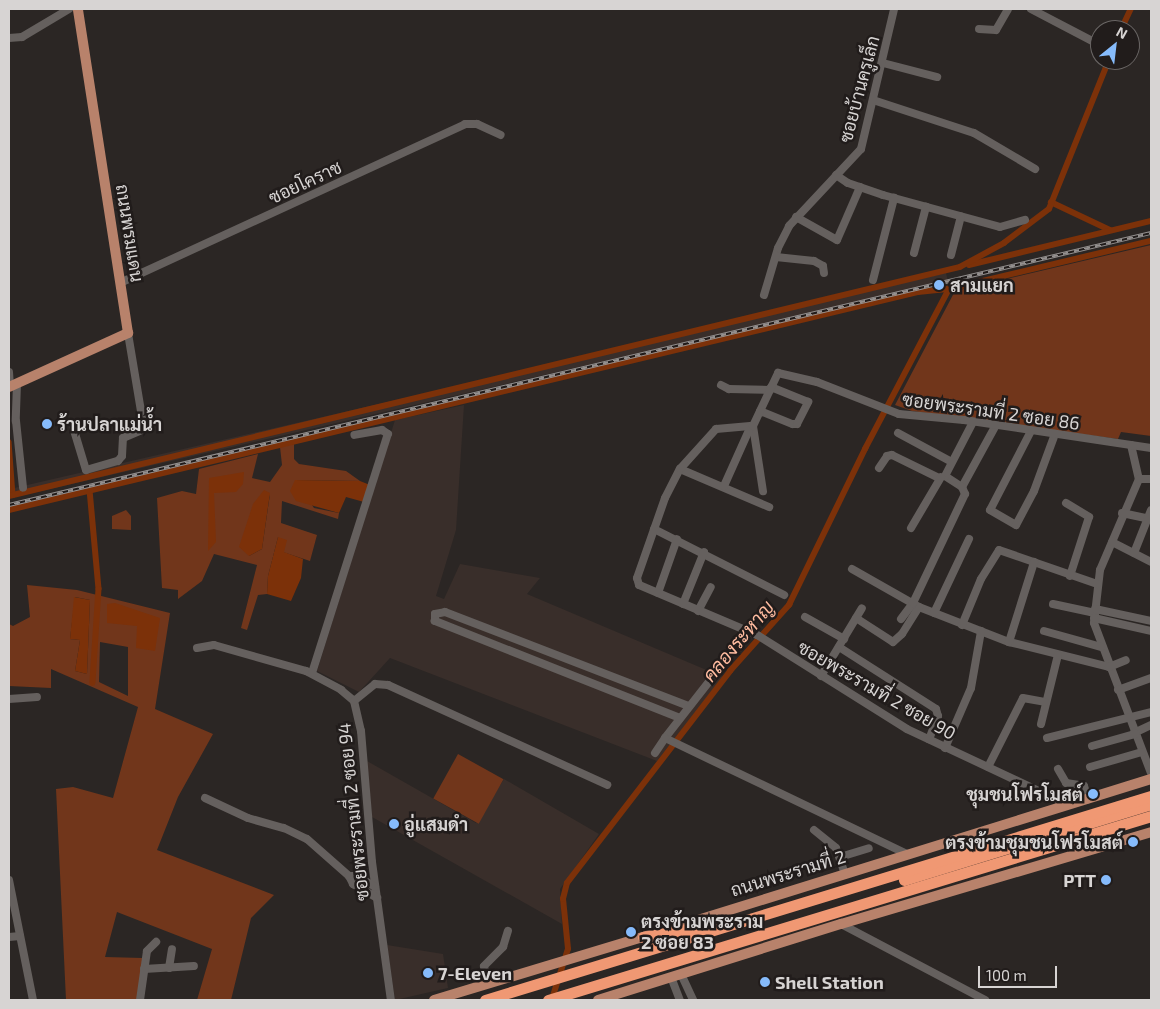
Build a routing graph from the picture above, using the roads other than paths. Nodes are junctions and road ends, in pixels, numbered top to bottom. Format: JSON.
{"nodes":[{"id":1,"x":69,"y":9,"type":"edge"},
{"id":2,"x":78,"y":9,"type":"edge"},
{"id":3,"x":894,"y":9,"type":"edge"},
{"id":4,"x":1031,"y":9,"type":"edge"},
{"id":5,"x":1005,"y":10,"type":"edge"},
{"id":6,"x":979,"y":29,"type":"dead end"},
{"id":7,"x":9,"y":38,"type":"edge"},
{"id":8,"x":1090,"y":40,"type":"edge"},
{"id":9,"x":883,"y":63,"type":"junction"},
{"id":10,"x":937,"y":77,"type":"dead end"},
{"id":11,"x":874,"y":100,"type":"junction"},
{"id":12,"x":501,"y":135,"type":"dead end"},
{"id":13,"x":1035,"y":169,"type":"dead end"},
{"id":14,"x":836,"y":175,"type":"junction"},
{"id":15,"x":860,"y":187,"type":"junction"},
{"id":16,"x":894,"y":198,"type":"junction"},
{"id":17,"x":926,"y":207,"type":"junction"},
{"id":18,"x":961,"y":216,"type":"junction"},
{"id":19,"x":796,"y":217,"type":"junction"},
{"id":20,"x":1025,"y":220,"type":"dead end"},
{"id":21,"x":914,"y":253,"type":"dead end"},
{"id":22,"x":951,"y":255,"type":"dead end"},
{"id":23,"x":776,"y":256,"type":"junction"},
{"id":24,"x":824,"y":273,"type":"dead end"},
{"id":25,"x":873,"y":280,"type":"dead end"},
{"id":26,"x":122,"y":282,"type":"junction"},
{"id":27,"x":764,"y":296,"type":"dead end"},
{"id":28,"x":128,"y":334,"type":"junction"},
{"id":29,"x":9,"y":372,"type":"edge"},
{"id":30,"x":12,"y":385,"type":"edge"},
{"id":31,"x":721,"y":385,"type":"dead end"},
{"id":32,"x":770,"y":389,"type":"junction"},
{"id":33,"x":760,"y":411,"type":"junction"},
{"id":34,"x":973,"y":422,"type":"junction"},
{"id":35,"x":996,"y":425,"type":"junction"},
{"id":36,"x":73,"y":426,"type":"dead end"},
{"id":37,"x":751,"y":427,"type":"junction"},
{"id":38,"x":1031,"y":431,"type":"junction"},
{"id":39,"x":898,"y":433,"type":"dead end"},
{"id":40,"x":1055,"y":434,"type":"junction"},
{"id":41,"x":354,"y":435,"type":"dead end"},
{"id":42,"x":1131,"y":445,"type":"junction"},
{"id":43,"x":1151,"y":448,"type":"edge"},
{"id":44,"x":950,"y":462,"type":"junction"},
{"id":45,"x":879,"y":468,"type":"dead end"},
{"id":46,"x":680,"y":469,"type":"junction"},
{"id":47,"x":942,"y":477,"type":"junction"},
{"id":48,"x":1139,"y":479,"type":"junction"},
{"id":49,"x":1151,"y":479,"type":"edge"},
{"id":50,"x":724,"y":486,"type":"junction"},
{"id":51,"x":962,"y":487,"type":"junction"},
{"id":52,"x":23,"y":488,"type":"dead end"},
{"id":53,"x":763,"y":491,"type":"dead end"},
{"id":54,"x":1066,"y":503,"type":"dead end"},
{"id":55,"x":769,"y":507,"type":"dead end"},
{"id":56,"x":1151,"y":510,"type":"edge"},
{"id":57,"x":1122,"y":513,"type":"junction"},
{"id":58,"x":1150,"y":519,"type":"edge"},
{"id":59,"x":911,"y":528,"type":"dead end"},
{"id":60,"x":654,"y":529,"type":"junction"},
{"id":61,"x":677,"y":539,"type":"junction"},
{"id":62,"x":969,"y":539,"type":"dead end"},
{"id":63,"x":1112,"y":542,"type":"junction"},
{"id":64,"x":704,"y":552,"type":"junction"},
{"id":65,"x":1134,"y":553,"type":"junction"},
{"id":66,"x":1034,"y":562,"type":"junction"},
{"id":67,"x":1151,"y":562,"type":"edge"},
{"id":68,"x":852,"y":569,"type":"dead end"},
{"id":69,"x":1070,"y":576,"type":"junction"},
{"id":70,"x":1097,"y":584,"type":"junction"},
{"id":71,"x":711,"y":587,"type":"dead end"},
{"id":72,"x":658,"y":593,"type":"junction"},
{"id":73,"x":784,"y":596,"type":"dead end"},
{"id":74,"x":683,"y":604,"type":"junction"},
{"id":75,"x":1054,"y":604,"type":"dead end"},
{"id":76,"x":916,"y":605,"type":"junction"},
{"id":77,"x":862,"y":608,"type":"dead end"},
{"id":78,"x":698,"y":611,"type":"junction"},
{"id":79,"x":934,"y":613,"type":"junction"},
{"id":80,"x":1094,"y":614,"type":"junction"},
{"id":81,"x":805,"y":617,"type":"dead end"},
{"id":82,"x":856,"y":618,"type":"junction"},
{"id":83,"x":901,"y":619,"type":"dead end"},
{"id":84,"x":1151,"y":621,"type":"edge"},
{"id":85,"x":962,"y":624,"type":"junction"},
{"id":86,"x":1044,"y":630,"type":"dead end"},
{"id":87,"x":981,"y":632,"type":"junction"},
{"id":88,"x":1151,"y":632,"type":"edge"},
{"id":89,"x":518,"y":639,"type":"junction"},
{"id":90,"x":844,"y":639,"type":"junction"},
{"id":91,"x":1009,"y":642,"type":"junction"},
{"id":92,"x":1101,"y":647,"type":"junction"},
{"id":93,"x":197,"y":648,"type":"dead end"},
{"id":94,"x":839,"y":648,"type":"junction"},
{"id":95,"x":512,"y":654,"type":"junction"},
{"id":96,"x":1058,"y":656,"type":"junction"},
{"id":97,"x":1126,"y":660,"type":"dead end"},
{"id":98,"x":1109,"y":667,"type":"junction"},
{"id":99,"x":312,"y":673,"type":"junction"},
{"id":100,"x":715,"y":674,"type":"dead end"},
{"id":101,"x":611,"y":676,"type":"junction"},
{"id":102,"x":821,"y":676,"type":"junction"},
{"id":103,"x":1151,"y":678,"type":"edge"},
{"id":104,"x":605,"y":690,"type":"junction"},
{"id":105,"x":1118,"y":690,"type":"junction"},
{"id":106,"x":37,"y":697,"type":"dead end"},
{"id":107,"x":9,"y":698,"type":"edge"},
{"id":108,"x":354,"y":701,"type":"junction"},
{"id":109,"x":1045,"y":702,"type":"junction"},
{"id":110,"x":688,"y":706,"type":"junction"},
{"id":111,"x":1151,"y":712,"type":"edge"},
{"id":112,"x":680,"y":718,"type":"junction"},
{"id":113,"x":1130,"y":719,"type":"junction"},
{"id":114,"x":1040,"y":724,"type":"dead end"},
{"id":115,"x":1151,"y":725,"type":"edge"},
{"id":116,"x":1135,"y":733,"type":"junction"},
{"id":117,"x":1046,"y":738,"type":"dead end"},
{"id":118,"x":666,"y":739,"type":"junction"},
{"id":119,"x":928,"y":739,"type":"junction"},
{"id":120,"x":1092,"y":746,"type":"dead end"},
{"id":121,"x":945,"y":748,"type":"junction"},
{"id":122,"x":1142,"y":752,"type":"junction"},
{"id":123,"x":655,"y":753,"type":"dead end"},
{"id":124,"x":988,"y":766,"type":"junction"},
{"id":125,"x":1090,"y":767,"type":"dead end"},
{"id":126,"x":1058,"y":769,"type":"dead end"},
{"id":127,"x":1151,"y":773,"type":"edge"},
{"id":128,"x":1149,"y":780,"type":"edge"},
{"id":129,"x":607,"y":785,"type":"dead end"},
{"id":130,"x":1151,"y":796,"type":"edge"},
{"id":131,"x":205,"y":798,"type":"dead end"},
{"id":132,"x":1088,"y":799,"type":"junction"},
{"id":133,"x":1151,"y":804,"type":"edge"},
{"id":134,"x":1063,"y":807,"type":"junction"},
{"id":135,"x":1151,"y":816,"type":"edge"},
{"id":136,"x":814,"y":830,"type":"dead end"},
{"id":137,"x":1151,"y":832,"type":"edge"},
{"id":138,"x":869,"y":848,"type":"dead end"},
{"id":139,"x":907,"y":854,"type":"junction"},
{"id":140,"x":840,"y":857,"type":"junction"},
{"id":141,"x":845,"y":874,"type":"junction"},
{"id":142,"x":349,"y":876,"type":"junction"},
{"id":143,"x":9,"y":880,"type":"edge"},
{"id":144,"x":375,"y":887,"type":"junction"},
{"id":145,"x":377,"y":898,"type":"junction"},
{"id":146,"x":770,"y":913,"type":"junction"},
{"id":147,"x":841,"y":924,"type":"junction"},
{"id":148,"x":508,"y":931,"type":"dead end"},
{"id":149,"x":20,"y":936,"type":"junction"},
{"id":150,"x":9,"y":937,"type":"edge"},
{"id":151,"x":643,"y":937,"type":"junction"},
{"id":152,"x":156,"y":942,"type":"dead end"},
{"id":153,"x":172,"y":949,"type":"dead end"},
{"id":154,"x":194,"y":966,"type":"dead end"},
{"id":155,"x":169,"y":968,"type":"junction"},
{"id":156,"x":144,"y":969,"type":"junction"},
{"id":157,"x":676,"y":976,"type":"junction"},
{"id":158,"x":488,"y":984,"type":"junction"},
{"id":159,"x":33,"y":1000,"type":"edge"},
{"id":160,"x":140,"y":1000,"type":"edge"},
{"id":161,"x":391,"y":1000,"type":"edge"},
{"id":162,"x":434,"y":1000,"type":"edge"},
{"id":163,"x":485,"y":1000,"type":"edge"},
{"id":164,"x":510,"y":1000,"type":"edge"},
{"id":165,"x":549,"y":1000,"type":"edge"},
{"id":166,"x":598,"y":1000,"type":"edge"},
{"id":167,"x":680,"y":1000,"type":"edge"},
{"id":168,"x":693,"y":1000,"type":"edge"},
{"id":169,"x":985,"y":1000,"type":"edge"}],
"edges":[{"from":1,"to":7,"type":"street"},
{"from":2,"to":26,"type":"main road","name":"ถนนพรมแดน"},
{"from":3,"to":9,"type":"street","name":"ซอยบ้านครูเล็ก"},
{"from":4,"to":8,"type":"street"},
{"from":5,"to":6,"type":"street"},
{"from":9,"to":10,"type":"street"},
{"from":9,"to":11,"type":"street","name":"ซอยบ้านครูเล็ก"},
{"from":11,"to":13,"type":"street"},
{"from":11,"to":14,"type":"street","name":"ซอยบ้านครูเล็ก"},
{"from":12,"to":26,"type":"street","name":"ซอยโคราช"},
{"from":14,"to":15,"type":"street"},
{"from":14,"to":19,"type":"street","name":"ซอยบ้านครูเล็ก"},
{"from":15,"to":16,"type":"street"},
{"from":15,"to":19,"type":"street"},
{"from":16,"to":17,"type":"street"},
{"from":16,"to":25,"type":"street"},
{"from":17,"to":18,"type":"street"},
{"from":17,"to":21,"type":"street"},
{"from":18,"to":20,"type":"street"},
{"from":18,"to":22,"type":"street"},
{"from":19,"to":23,"type":"street","name":"ซอยบ้านครูเล็ก"},
{"from":23,"to":24,"type":"street"},
{"from":23,"to":27,"type":"street","name":"ซอยบ้านครูเล็ก"},
{"from":26,"to":28,"type":"main road","name":"ถนนพรมแดน"},
{"from":28,"to":30,"type":"main road"},
{"from":28,"to":36,"type":"street"},
{"from":29,"to":30,"type":"street"},
{"from":30,"to":52,"type":"street"},
{"from":31,"to":32,"type":"street"},
{"from":32,"to":33,"type":"street"},
{"from":32,"to":33,"type":"street"},
{"from":32,"to":34,"type":"street","name":"ซอยพระรามที่ 2 ซอย 86"},
{"from":33,"to":37,"type":"street"},
{"from":34,"to":35,"type":"street","name":"ซอยพระรามที่ 2 ซอย 86"},
{"from":34,"to":44,"type":"street"},
{"from":35,"to":38,"type":"street","name":"ซอยพระรามที่ 2 ซอย 86"},
{"from":35,"to":51,"type":"street"},
{"from":37,"to":46,"type":"street"},
{"from":37,"to":50,"type":"street"},
{"from":37,"to":53,"type":"street"},
{"from":38,"to":40,"type":"street","name":"ซอยพระรามที่ 2 ซอย 86"},
{"from":38,"to":40,"type":"street"},
{"from":39,"to":44,"type":"street"},
{"from":40,"to":42,"type":"street","name":"ซอยพระรามที่ 2 ซอย 86"},
{"from":41,"to":99,"type":"street"},
{"from":42,"to":43,"type":"street","name":"ซอยพระรามที่ 2 ซอย 86"},
{"from":42,"to":48,"type":"street"},
{"from":44,"to":47,"type":"street"},
{"from":45,"to":47,"type":"street"},
{"from":46,"to":50,"type":"street"},
{"from":46,"to":60,"type":"street"},
{"from":47,"to":51,"type":"street"},
{"from":47,"to":59,"type":"street"},
{"from":48,"to":49,"type":"street"},
{"from":48,"to":57,"type":"street"},
{"from":50,"to":55,"type":"street"},
{"from":51,"to":76,"type":"street"},
{"from":54,"to":69,"type":"street"},
{"from":56,"to":58,"type":"street"},
{"from":57,"to":58,"type":"street"},
{"from":57,"to":63,"type":"street"},
{"from":58,"to":65,"type":"street"},
{"from":60,"to":61,"type":"street"},
{"from":60,"to":72,"type":"street","name":"ซอยพระรามที่ 2 ซอย 90"},
{"from":61,"to":64,"type":"street"},
{"from":61,"to":72,"type":"street"},
{"from":62,"to":79,"type":"street"},
{"from":63,"to":65,"type":"street"},
{"from":63,"to":70,"type":"street"},
{"from":64,"to":73,"type":"street"},
{"from":64,"to":74,"type":"street"},
{"from":65,"to":67,"type":"street"},
{"from":66,"to":69,"type":"street"},
{"from":66,"to":85,"type":"street"},
{"from":66,"to":91,"type":"street"},
{"from":68,"to":76,"type":"street"},
{"from":69,"to":70,"type":"street"},
{"from":70,"to":80,"type":"street"},
{"from":71,"to":78,"type":"street"},
{"from":72,"to":74,"type":"street","name":"ซอยพระรามที่ 2 ซอย 90"},
{"from":74,"to":78,"type":"street","name":"ซอยพระรามที่ 2 ซอย 90"},
{"from":75,"to":80,"type":"street"},
{"from":76,"to":79,"type":"street"},
{"from":76,"to":82,"type":"street"},
{"from":76,"to":83,"type":"street"},
{"from":77,"to":82,"type":"street"},
{"from":78,"to":102,"type":"street","name":"ซอยพระรามที่ 2 ซอย 90"},
{"from":79,"to":85,"type":"street"},
{"from":80,"to":84,"type":"street"},
{"from":80,"to":88,"type":"street"},
{"from":80,"to":92,"type":"street"},
{"from":81,"to":90,"type":"street"},
{"from":82,"to":90,"type":"street"},
{"from":85,"to":87,"type":"street"},
{"from":86,"to":92,"type":"street"},
{"from":87,"to":91,"type":"street"},
{"from":87,"to":121,"type":"street"},
{"from":89,"to":95,"type":"street"},
{"from":89,"to":95,"type":"street"},
{"from":89,"to":101,"type":"street"},
{"from":90,"to":94,"type":"street"},
{"from":91,"to":96,"type":"street"},
{"from":92,"to":98,"type":"street"},
{"from":93,"to":99,"type":"street","name":"ซอยพระรามที่ 2 ซอย 94"},
{"from":94,"to":102,"type":"street"},
{"from":94,"to":119,"type":"street"},
{"from":95,"to":104,"type":"street"},
{"from":96,"to":98,"type":"street"},
{"from":96,"to":109,"type":"street"},
{"from":97,"to":98,"type":"street"},
{"from":98,"to":105,"type":"street"},
{"from":99,"to":108,"type":"street","name":"ซอยพระรามที่ 2 ซอย 94"},
{"from":100,"to":110,"type":"street"},
{"from":101,"to":104,"type":"street"},
{"from":101,"to":110,"type":"street"},
{"from":102,"to":119,"type":"street","name":"ซอยพระรามที่ 2 ซอย 90"},
{"from":103,"to":105,"type":"street"},
{"from":104,"to":112,"type":"street"},
{"from":105,"to":113,"type":"street"},
{"from":106,"to":107,"type":"street"},
{"from":108,"to":129,"type":"street"},
{"from":108,"to":144,"type":"street","name":"ซอยพระรามที่ 2 ซอย 94"},
{"from":109,"to":114,"type":"street"},
{"from":109,"to":124,"type":"street"},
{"from":110,"to":112,"type":"street"},
{"from":111,"to":113,"type":"street"},
{"from":112,"to":118,"type":"street"},
{"from":113,"to":116,"type":"street"},
{"from":113,"to":117,"type":"street"},
{"from":115,"to":116,"type":"street"},
{"from":116,"to":120,"type":"street"},
{"from":116,"to":122,"type":"street"},
{"from":118,"to":123,"type":"street"},
{"from":118,"to":139,"type":"street"},
{"from":119,"to":121,"type":"street","name":"ซอยพระรามที่ 2 ซอย 90"},
{"from":121,"to":124,"type":"street","name":"ซอยพระรามที่ 2 ซอย 90"},
{"from":122,"to":125,"type":"street"},
{"from":122,"to":127,"type":"street"},
{"from":124,"to":134,"type":"street","name":"ซอยพระรามที่ 2 ซอย 90"},
{"from":126,"to":132,"type":"street"},
{"from":128,"to":132,"type":"main road","name":"ถนนพระรามที่ 2"},
{"from":130,"to":146,"type":"highway","name":"ถนนพระรามที่ 2"},
{"from":131,"to":142,"type":"street"},
{"from":132,"to":134,"type":"main road","name":"ถนนพระรามที่ 2"},
{"from":133,"to":164,"type":"highway"},
{"from":134,"to":139,"type":"main road","name":"ถนนพระรามที่ 2"},
{"from":135,"to":165,"type":"highway"},
{"from":135,"to":165,"type":"highway"},
{"from":136,"to":140,"type":"street"},
{"from":137,"to":147,"type":"main road"},
{"from":138,"to":140,"type":"street"},
{"from":139,"to":141,"type":"main road","name":"ถนนพระรามที่ 2"},
{"from":140,"to":141,"type":"street"},
{"from":141,"to":151,"type":"main road","name":"ถนนพระรามที่ 2"},
{"from":142,"to":144,"type":"street"},
{"from":142,"to":145,"type":"street"},
{"from":143,"to":149,"type":"street"},
{"from":144,"to":145,"type":"street","name":"ซอยพระรามที่ 2 ซอย 94"},
{"from":145,"to":161,"type":"street","name":"ซอยพระรามที่ 2 ซอย 94"},
{"from":146,"to":151,"type":"highway"},
{"from":146,"to":163,"type":"highway","name":"ถนนพระรามที่ 2"},
{"from":147,"to":157,"type":"main road"},
{"from":147,"to":169,"type":"street"},
{"from":148,"to":158,"type":"street"},
{"from":149,"to":150,"type":"street"},
{"from":149,"to":159,"type":"street"},
{"from":151,"to":158,"type":"main road","name":"ถนนพระรามที่ 2"},
{"from":152,"to":156,"type":"street"},
{"from":153,"to":155,"type":"street"},
{"from":154,"to":155,"type":"street"},
{"from":155,"to":156,"type":"street"},
{"from":156,"to":160,"type":"street"},
{"from":157,"to":166,"type":"main road"},
{"from":157,"to":167,"type":"street"},
{"from":157,"to":168,"type":"street"},
{"from":158,"to":162,"type":"main road","name":"ถนนพระรามที่ 2"}]}
